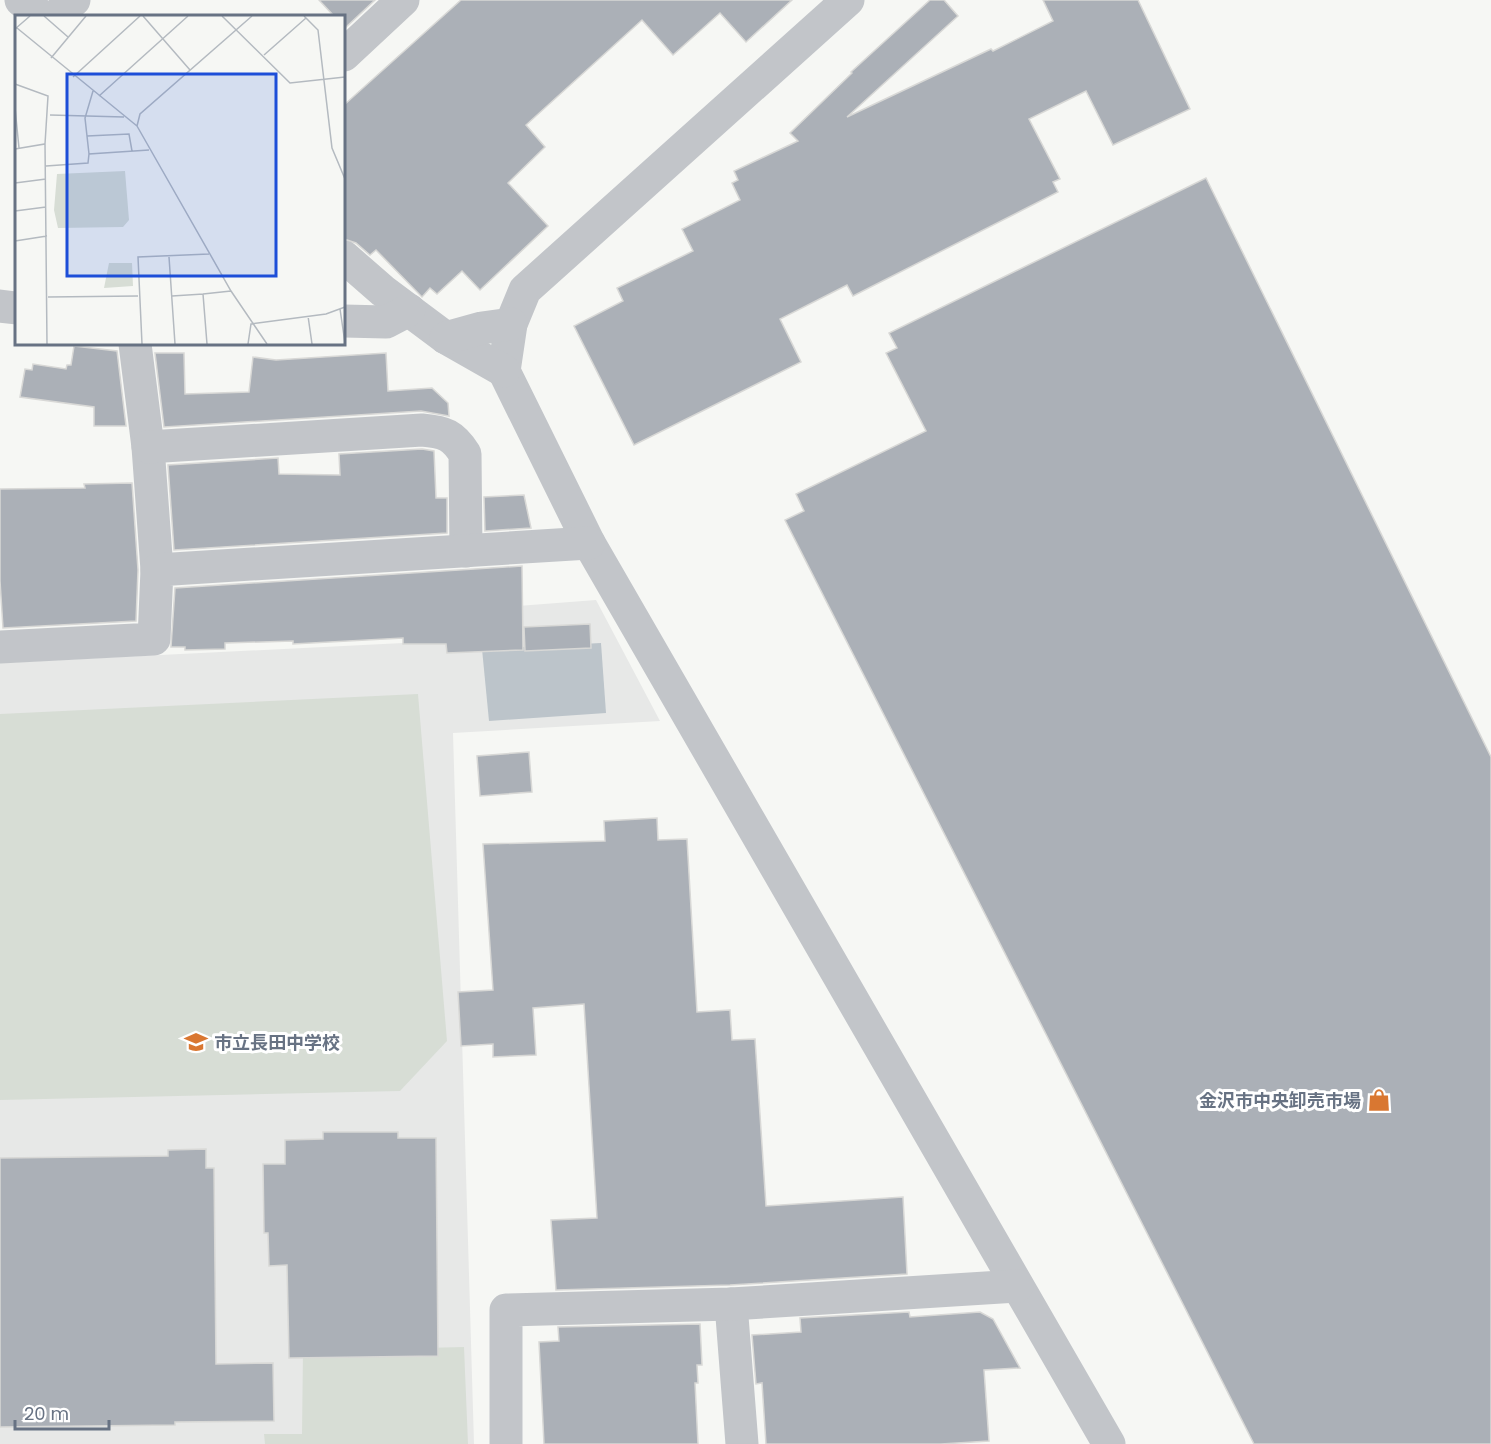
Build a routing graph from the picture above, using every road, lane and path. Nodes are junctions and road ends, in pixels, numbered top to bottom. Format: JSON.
{"nodes":[{"id":1,"x":21,"y":0,"type":"edge"},
{"id":2,"x":74,"y":0,"type":"edge"},
{"id":3,"x":404,"y":0,"type":"edge"},
{"id":4,"x":848,"y":0,"type":"edge"},
{"id":5,"x":39,"y":15,"type":"edge"},
{"id":6,"x":57,"y":15,"type":"edge"},
{"id":7,"x":345,"y":54,"type":"edge"},
{"id":8,"x":345,"y":258,"type":"edge"},
{"id":9,"x":0,"y":306,"type":"edge"},
{"id":10,"x":15,"y":308,"type":"edge"},
{"id":11,"x":409,"y":310,"type":"junction"},
{"id":12,"x":345,"y":321,"type":"edge"},
{"id":13,"x":511,"y":324,"type":"junction"},
{"id":14,"x":446,"y":338,"type":"junction"},
{"id":15,"x":135,"y":345,"type":"edge"},
{"id":16,"x":504,"y":371,"type":"junction"},
{"id":17,"x":148,"y":447,"type":"junction"},
{"id":18,"x":589,"y":543,"type":"junction"},
{"id":19,"x":466,"y":551,"type":"junction"},
{"id":20,"x":157,"y":570,"type":"junction"},
{"id":21,"x":0,"y":647,"type":"edge"},
{"id":22,"x":1017,"y":1286,"type":"junction"},
{"id":23,"x":731,"y":1304,"type":"junction"},
{"id":24,"x":506,"y":1444,"type":"edge"},
{"id":25,"x":742,"y":1444,"type":"edge"},
{"id":26,"x":1109,"y":1444,"type":"edge"}],
"edges":[{"from":1,"to":5,"type":"street"},
{"from":2,"to":6,"type":"street"},
{"from":3,"to":7,"type":"street"},
{"from":4,"to":13,"type":"street"},
{"from":8,"to":11,"type":"street"},
{"from":9,"to":10,"type":"street"},
{"from":11,"to":12,"type":"street"},
{"from":11,"to":14,"type":"street"},
{"from":13,"to":14,"type":"street"},
{"from":13,"to":16,"type":"street"},
{"from":14,"to":16,"type":"street"},
{"from":15,"to":17,"type":"street"},
{"from":16,"to":18,"type":"street"},
{"from":17,"to":19,"type":"street"},
{"from":17,"to":20,"type":"street"},
{"from":18,"to":19,"type":"street"},
{"from":18,"to":22,"type":"street"},
{"from":19,"to":20,"type":"street"},
{"from":20,"to":21,"type":"street"},
{"from":22,"to":23,"type":"street"},
{"from":22,"to":26,"type":"street"},
{"from":23,"to":24,"type":"street"},
{"from":23,"to":25,"type":"street"}]}
